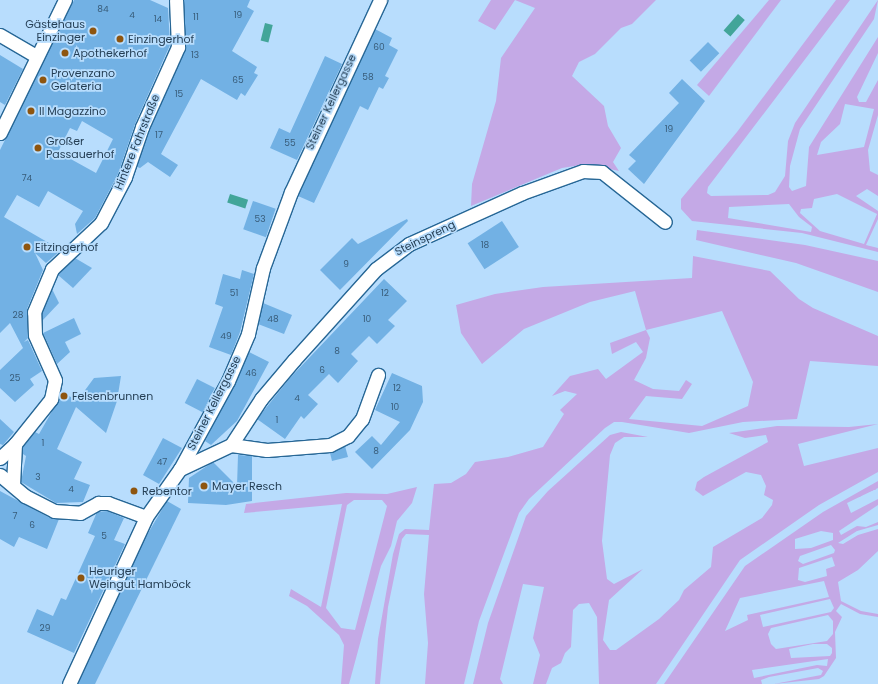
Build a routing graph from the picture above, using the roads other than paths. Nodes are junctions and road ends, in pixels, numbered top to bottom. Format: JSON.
{"nodes":[{"id":1,"x":380,"y":0,"type":"edge"},
{"id":2,"x":62,"y":1,"type":"edge"},
{"id":3,"x":174,"y":1,"type":"edge"},
{"id":4,"x":0,"y":35,"type":"edge"},
{"id":5,"x":36,"y":56,"type":"junction"},
{"id":6,"x":4,"y":114,"type":"edge"},
{"id":7,"x":0,"y":133,"type":"edge"},
{"id":8,"x":665,"y":222,"type":"dead end"},
{"id":9,"x":378,"y":375,"type":"dead end"},
{"id":10,"x":15,"y":444,"type":"junction"},
{"id":11,"x":231,"y":446,"type":"junction"},
{"id":12,"x":0,"y":458,"type":"edge"},
{"id":13,"x":180,"y":469,"type":"junction"},
{"id":14,"x":0,"y":475,"type":"edge"},
{"id":15,"x":13,"y":485,"type":"junction"},
{"id":16,"x":146,"y":517,"type":"junction"},
{"id":17,"x":69,"y":684,"type":"edge"}],
"edges":[{"from":1,"to":13,"type":"street","name":"Steiner Kellergasse"},
{"from":2,"to":5,"type":"street"},
{"from":3,"to":10,"type":"street","name":"Hintere Fahrstraße"},
{"from":4,"to":5,"type":"street"},
{"from":5,"to":6,"type":"street"},
{"from":6,"to":7,"type":"street"},
{"from":8,"to":11,"type":"street","name":"Steinspreng"},
{"from":9,"to":11,"type":"street"},
{"from":10,"to":12,"type":"street"},
{"from":10,"to":15,"type":"street"},
{"from":11,"to":13,"type":"street"},
{"from":13,"to":16,"type":"street","name":"Steiner Kellergasse"},
{"from":14,"to":15,"type":"street"},
{"from":15,"to":16,"type":"street"},
{"from":16,"to":17,"type":"street","name":"Steiner Kellergasse"}]}
